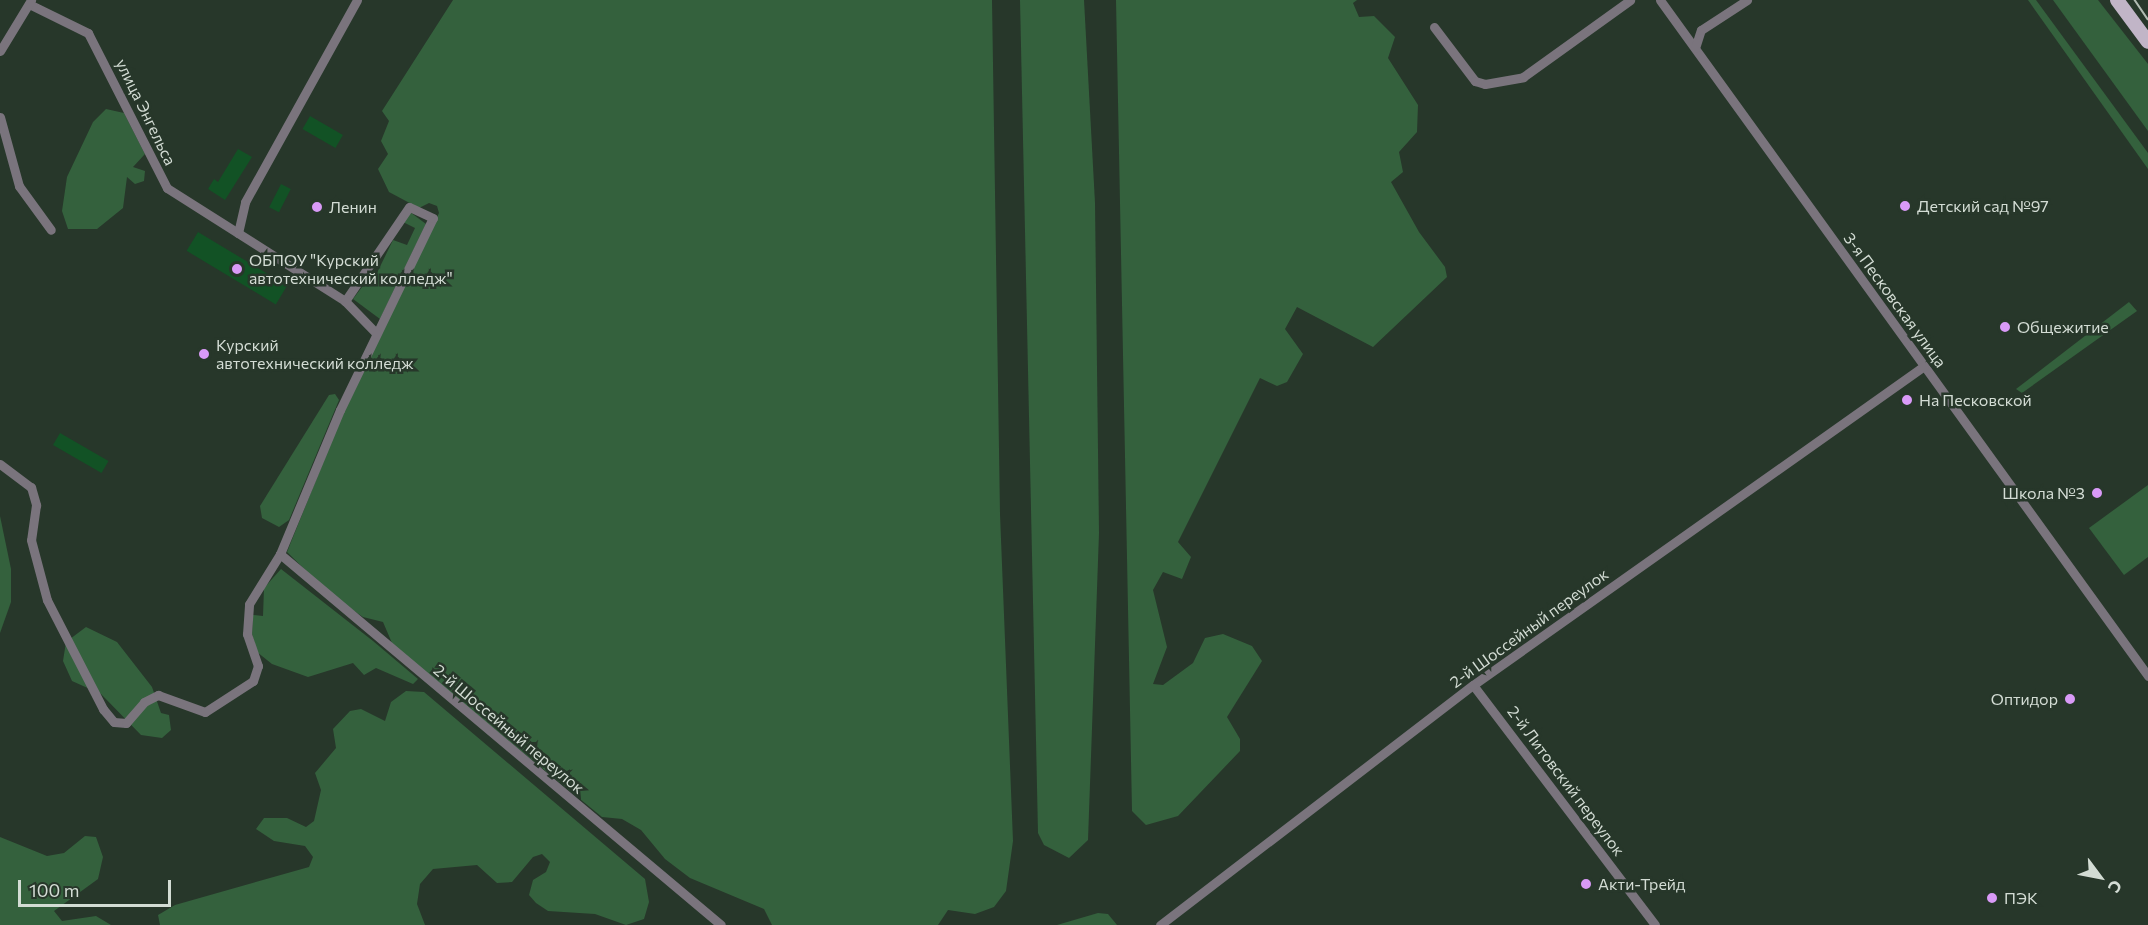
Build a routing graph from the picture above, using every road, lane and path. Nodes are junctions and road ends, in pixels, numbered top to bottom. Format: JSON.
{"nodes":[{"id":1,"x":357,"y":0,"type":"edge"},
{"id":2,"x":1630,"y":0,"type":"edge"},
{"id":3,"x":1659,"y":0,"type":"edge"},
{"id":4,"x":1747,"y":0,"type":"edge"},
{"id":5,"x":2117,"y":0,"type":"edge"},
{"id":6,"x":30,"y":2,"type":"edge"},
{"id":7,"x":1434,"y":27,"type":"dead end"},
{"id":8,"x":2148,"y":42,"type":"edge"},
{"id":9,"x":1695,"y":48,"type":"junction"},
{"id":10,"x":0,"y":51,"type":"edge"},
{"id":11,"x":0,"y":117,"type":"edge"},
{"id":12,"x":51,"y":230,"type":"dead end"},
{"id":13,"x":238,"y":233,"type":"junction"},
{"id":14,"x":345,"y":302,"type":"junction"},
{"id":15,"x":376,"y":333,"type":"junction"},
{"id":16,"x":1924,"y":366,"type":"junction"},
{"id":17,"x":0,"y":464,"type":"edge"},
{"id":18,"x":280,"y":554,"type":"junction"},
{"id":19,"x":2148,"y":676,"type":"edge"},
{"id":20,"x":1473,"y":685,"type":"junction"},
{"id":21,"x":721,"y":925,"type":"edge"},
{"id":22,"x":1160,"y":925,"type":"edge"},
{"id":23,"x":1655,"y":925,"type":"edge"}],
"edges":[{"from":1,"to":13,"type":"street"},
{"from":2,"to":7,"type":"street"},
{"from":3,"to":9,"type":"street","name":"3-я Песковская улица"},
{"from":4,"to":9,"type":"street"},
{"from":5,"to":8,"type":"main road"},
{"from":6,"to":10,"type":"street","name":"улица Энгельса"},
{"from":6,"to":13,"type":"street","name":"улица Энгельса"},
{"from":9,"to":16,"type":"street","name":"3-я Песковская улица"},
{"from":11,"to":12,"type":"street"},
{"from":13,"to":14,"type":"street","name":"улица Энгельса"},
{"from":14,"to":15,"type":"street","name":"улица Энгельса"},
{"from":14,"to":15,"type":"street"},
{"from":15,"to":18,"type":"street"},
{"from":16,"to":19,"type":"street","name":"3-я Песковская улица"},
{"from":16,"to":20,"type":"street","name":"2-й Шоссейный переулок"},
{"from":17,"to":18,"type":"street"},
{"from":18,"to":21,"type":"street","name":"2-й Шоссейный переулок"},
{"from":20,"to":22,"type":"street","name":"2-й Шоссейный переулок"},
{"from":20,"to":23,"type":"street","name":"2-й Литовский переулок"}]}
